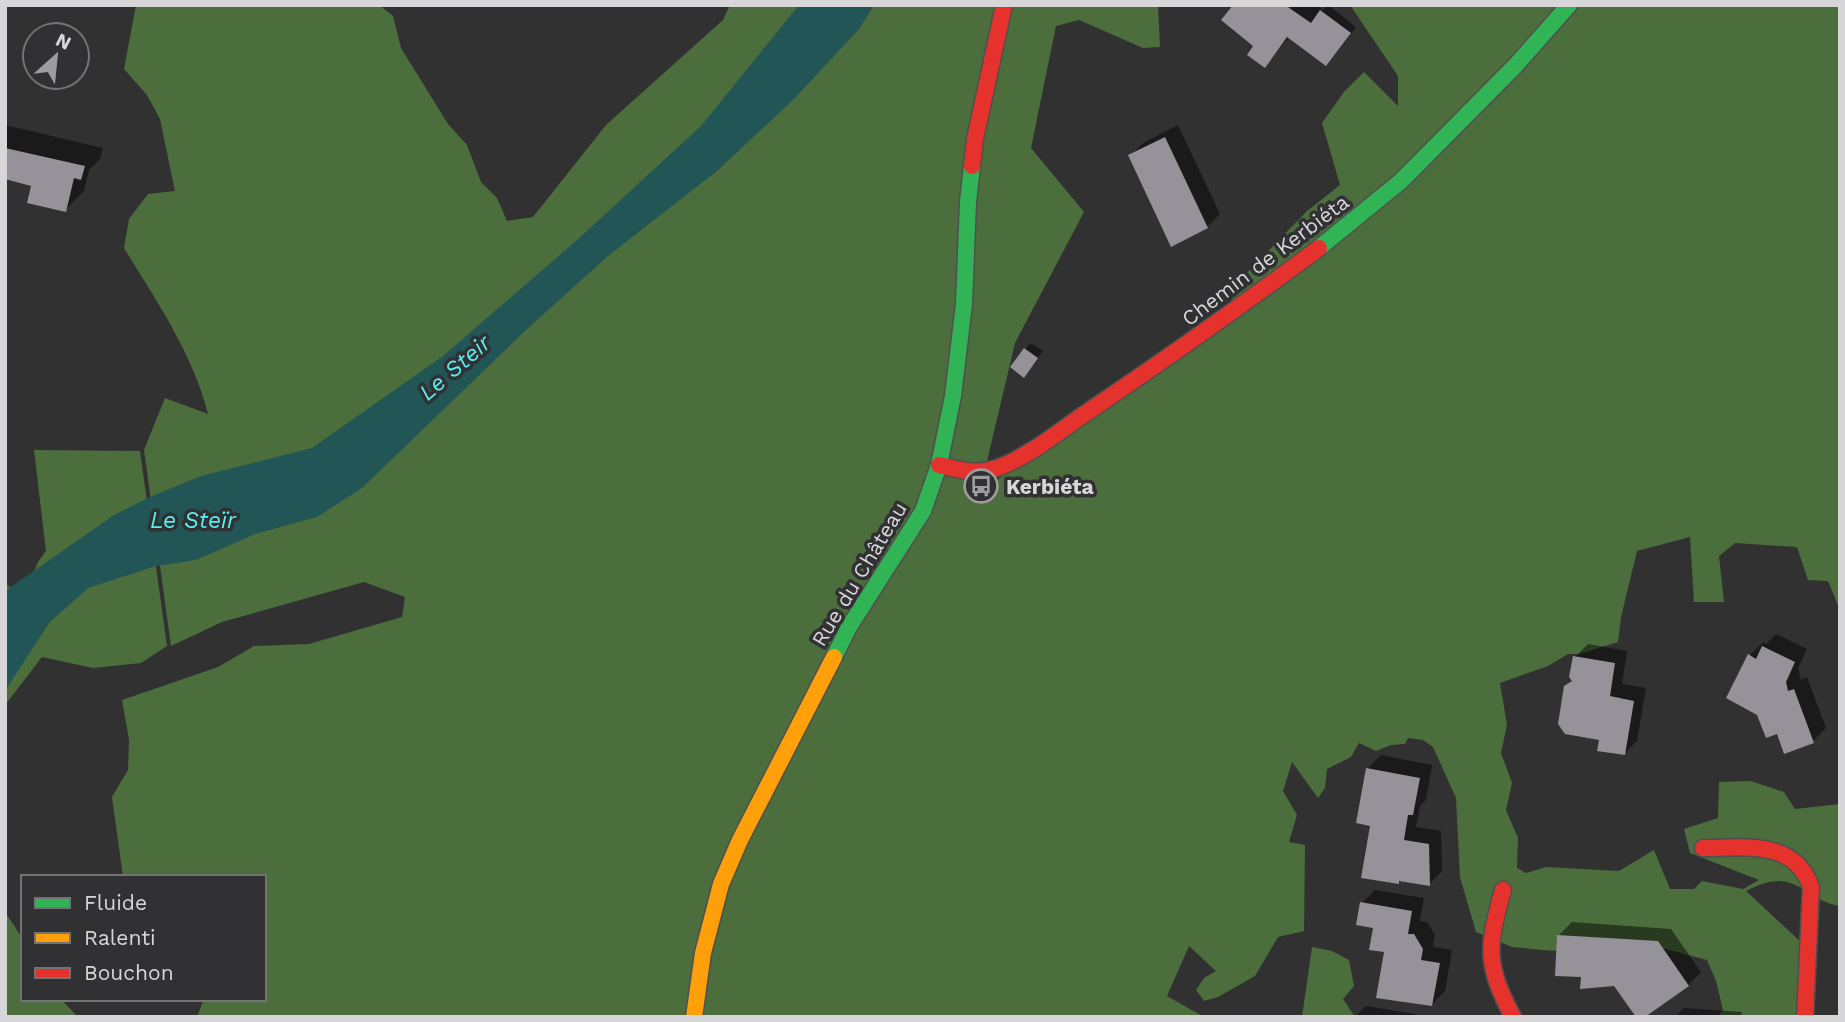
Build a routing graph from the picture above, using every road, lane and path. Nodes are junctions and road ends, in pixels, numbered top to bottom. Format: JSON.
{"nodes":[{"id":1,"x":1004,"y":5,"type":"edge"},
{"id":2,"x":1569,"y":5,"type":"edge"},
{"id":3,"x":939,"y":465,"type":"junction"},
{"id":4,"x":1703,"y":848,"type":"dead end"},
{"id":5,"x":1503,"y":890,"type":"dead end"},
{"id":6,"x":694,"y":1017,"type":"edge"},
{"id":7,"x":1513,"y":1017,"type":"edge"},
{"id":8,"x":1805,"y":1017,"type":"edge"}],
"edges":[{"from":1,"to":3,"type":"street","name":"Rue du Château"},
{"from":2,"to":3,"type":"street","name":"Chemin de Kerbiéta"},
{"from":3,"to":6,"type":"street","name":"Rue du Château"},
{"from":4,"to":8,"type":"street"},
{"from":5,"to":7,"type":"street"}]}
